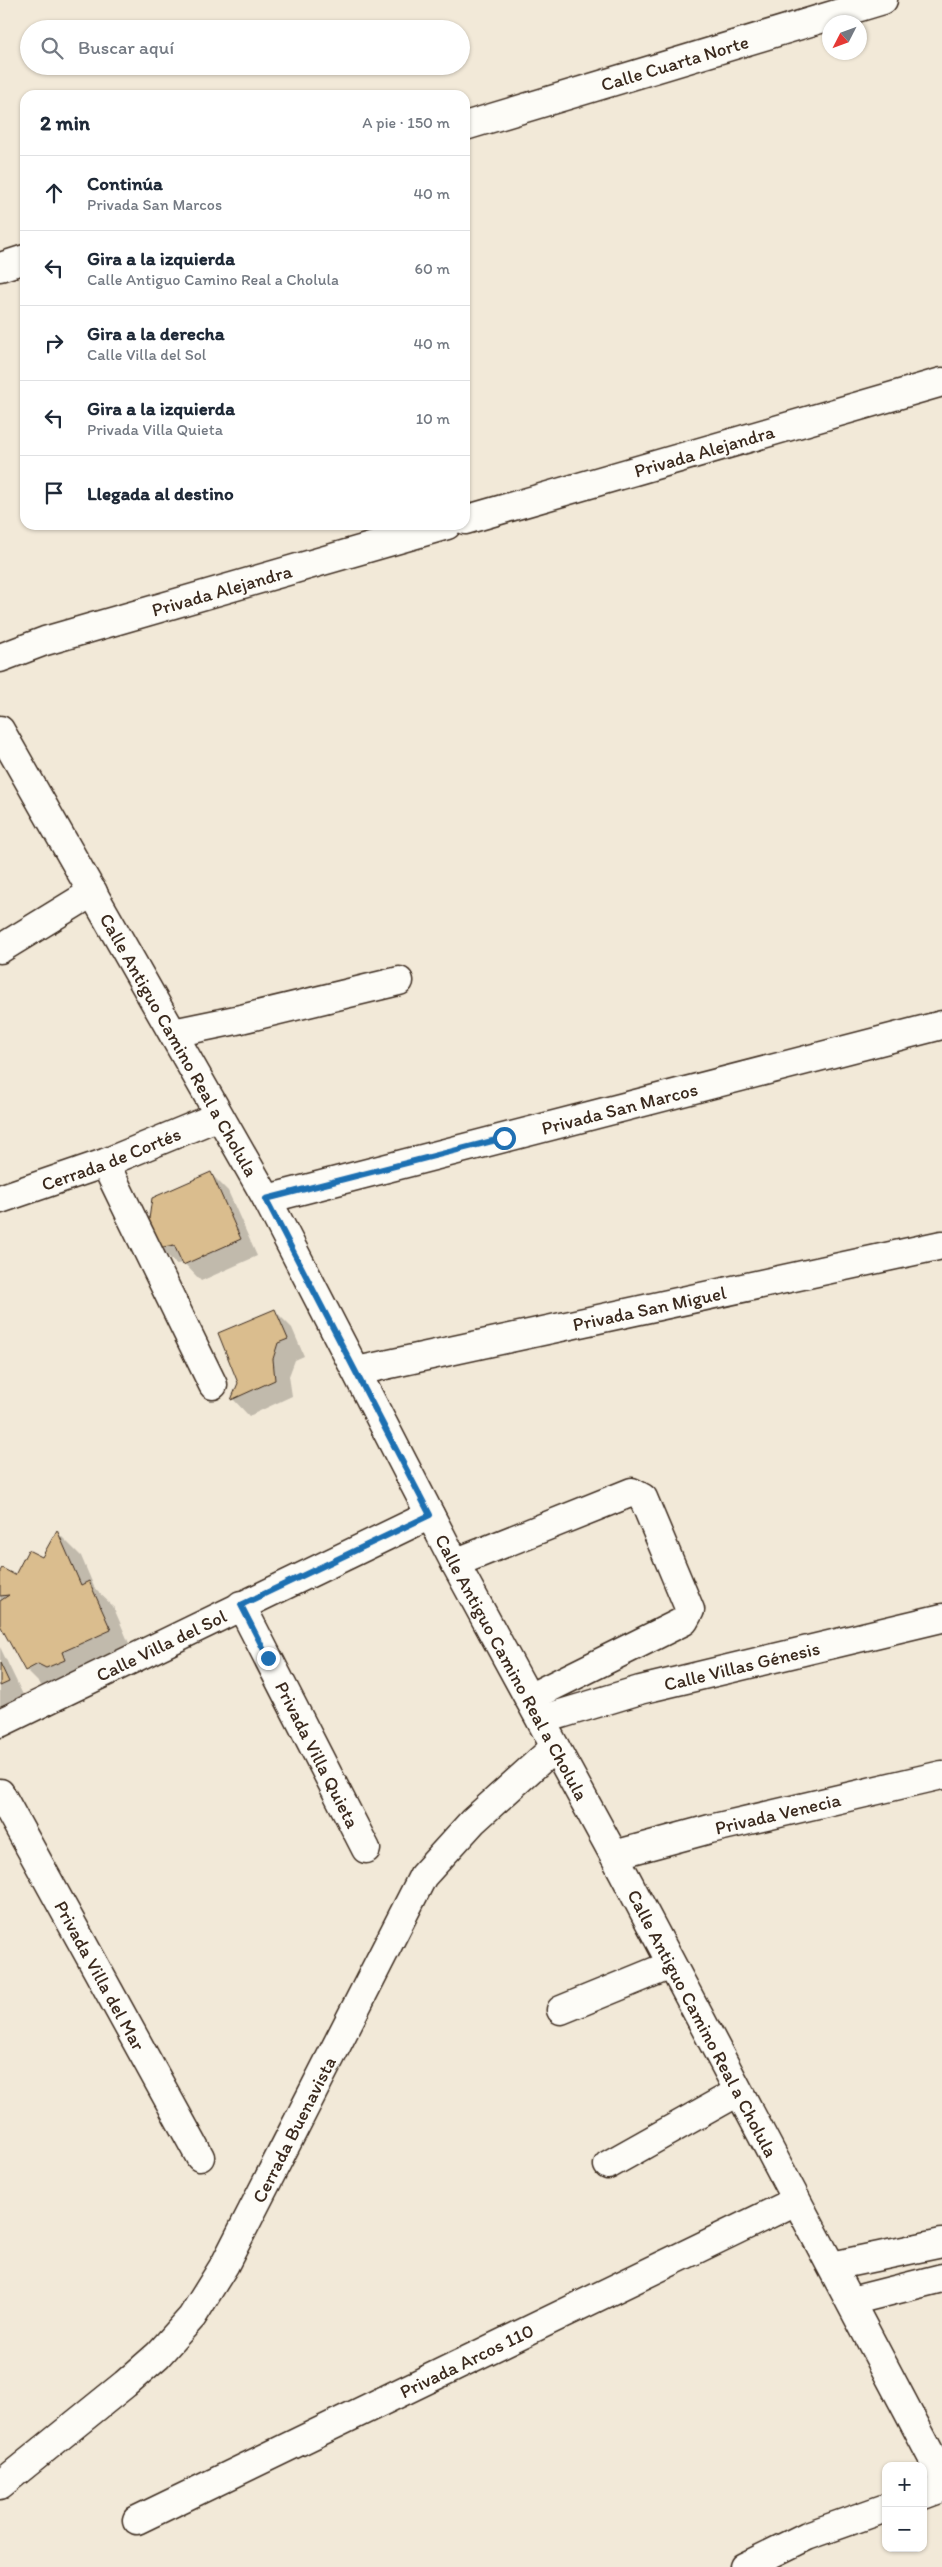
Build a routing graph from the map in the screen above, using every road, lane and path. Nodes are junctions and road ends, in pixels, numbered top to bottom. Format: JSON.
{"nodes":[{"id":1,"x":883,"y":0,"type":"edge"},
{"id":2,"x":827,"y":8,"type":"edge"},
{"id":3,"x":470,"y":124,"type":"edge"},
{"id":4,"x":20,"y":261,"type":"edge"},
{"id":5,"x":0,"y":267,"type":"edge"},
{"id":6,"x":942,"y":382,"type":"edge"},
{"id":7,"x":470,"y":519,"type":"edge"},
{"id":8,"x":430,"y":530,"type":"edge"},
{"id":9,"x":0,"y":658,"type":"edge"},
{"id":10,"x":0,"y":730,"type":"edge"},
{"id":11,"x":93,"y":892,"type":"junction"},
{"id":12,"x":0,"y":948,"type":"edge"},
{"id":13,"x":399,"y":981,"type":"dead end"},
{"id":14,"x":942,"y":1024,"type":"edge"},
{"id":15,"x":173,"y":1033,"type":"junction"},
{"id":16,"x":218,"y":1116,"type":"junction"},
{"id":17,"x":105,"y":1163,"type":"junction"},
{"id":18,"x":0,"y":1199,"type":"edge"},
{"id":19,"x":266,"y":1199,"type":"junction"},
{"id":20,"x":942,"y":1245,"type":"edge"},
{"id":21,"x":357,"y":1371,"type":"junction"},
{"id":22,"x":214,"y":1385,"type":"dead end"},
{"id":23,"x":430,"y":1515,"type":"junction"},
{"id":24,"x":455,"y":1563,"type":"junction"},
{"id":25,"x":241,"y":1605,"type":"junction"},
{"id":26,"x":942,"y":1618,"type":"edge"},
{"id":27,"x":535,"y":1709,"type":"junction"},
{"id":28,"x":0,"y":1723,"type":"edge"},
{"id":29,"x":555,"y":1747,"type":"junction"},
{"id":30,"x":942,"y":1775,"type":"edge"},
{"id":31,"x":0,"y":1793,"type":"edge"},
{"id":32,"x":366,"y":1849,"type":"dead end"},
{"id":33,"x":614,"y":1855,"type":"junction"},
{"id":34,"x":671,"y":1964,"type":"junction"},
{"id":35,"x":561,"y":2010,"type":"dead end"},
{"id":36,"x":738,"y":2092,"type":"junction"},
{"id":37,"x":200,"y":2157,"type":"dead end"},
{"id":38,"x":608,"y":2165,"type":"dead end"},
{"id":39,"x":796,"y":2201,"type":"junction"},
{"id":40,"x":942,"y":2243,"type":"edge"},
{"id":41,"x":832,"y":2266,"type":"junction"},
{"id":42,"x":942,"y":2278,"type":"edge"},
{"id":43,"x":851,"y":2301,"type":"junction"},
{"id":44,"x":942,"y":2476,"type":"edge"},
{"id":45,"x":0,"y":2485,"type":"edge"},
{"id":46,"x":942,"y":2488,"type":"edge"},
{"id":47,"x":927,"y":2494,"type":"edge"},
{"id":48,"x":882,"y":2509,"type":"edge"},
{"id":49,"x":137,"y":2520,"type":"dead end"},
{"id":50,"x":744,"y":2567,"type":"edge"}],
"edges":[{"from":1,"to":2,"type":"street","name":"Calle Cuarta Norte"},
{"from":2,"to":3,"type":"street","name":"Calle Cuarta Norte"},
{"from":4,"to":5,"type":"street"},
{"from":6,"to":7,"type":"street","name":"Privada Alejandra"},
{"from":8,"to":9,"type":"street","name":"Privada Alejandra"},
{"from":10,"to":11,"type":"street","name":"Calle Antiguo Camino Real a Cholula"},
{"from":11,"to":12,"type":"street"},
{"from":11,"to":15,"type":"street","name":"Calle Antiguo Camino Real a Cholula"},
{"from":13,"to":15,"type":"street"},
{"from":14,"to":19,"type":"street","name":"Privada San Marcos"},
{"from":15,"to":16,"type":"street","name":"Calle Antiguo Camino Real a Cholula"},
{"from":16,"to":17,"type":"street","name":"Cerrada de Cortés"},
{"from":16,"to":19,"type":"street","name":"Calle Antiguo Camino Real a Cholula"},
{"from":17,"to":18,"type":"street","name":"Cerrada de Cortés"},
{"from":17,"to":22,"type":"street"},
{"from":19,"to":21,"type":"street","name":"Calle Antiguo Camino Real a Cholula"},
{"from":20,"to":21,"type":"street","name":"Privada San Miguel"},
{"from":21,"to":23,"type":"street","name":"Calle Antiguo Camino Real a Cholula"},
{"from":23,"to":24,"type":"street","name":"Calle Antiguo Camino Real a Cholula"},
{"from":23,"to":25,"type":"street","name":"Calle Villa del Sol"},
{"from":24,"to":27,"type":"street","name":"Calle Antiguo Camino Real a Cholula"},
{"from":24,"to":27,"type":"street"},
{"from":25,"to":28,"type":"street","name":"Calle Villa del Sol"},
{"from":25,"to":32,"type":"street","name":"Privada Villa Quieta"},
{"from":26,"to":27,"type":"street","name":"Calle Villas Génesis"},
{"from":27,"to":29,"type":"street","name":"Calle Antiguo Camino Real a Cholula"},
{"from":29,"to":33,"type":"street","name":"Calle Antiguo Camino Real a Cholula"},
{"from":29,"to":45,"type":"street","name":"Cerrada Buenavista"},
{"from":30,"to":33,"type":"street","name":"Privada Venecia"},
{"from":31,"to":37,"type":"street","name":"Privada Villa del Mar"},
{"from":33,"to":34,"type":"street","name":"Calle Antiguo Camino Real a Cholula"},
{"from":34,"to":35,"type":"street"},
{"from":34,"to":36,"type":"street","name":"Calle Antiguo Camino Real a Cholula"},
{"from":36,"to":38,"type":"street"},
{"from":36,"to":39,"type":"street","name":"Calle Antiguo Camino Real a Cholula"},
{"from":39,"to":41,"type":"street","name":"Calle Antiguo Camino Real a Cholula"},
{"from":39,"to":49,"type":"street","name":"Privada Arcos 110"},
{"from":40,"to":41,"type":"street"},
{"from":41,"to":43,"type":"street","name":"Calle Antiguo Camino Real a Cholula"},
{"from":42,"to":43,"type":"street"},
{"from":43,"to":44,"type":"street","name":"Calle Antiguo Camino Real a Cholula"},
{"from":46,"to":47,"type":"street"},
{"from":48,"to":50,"type":"street"}]}
